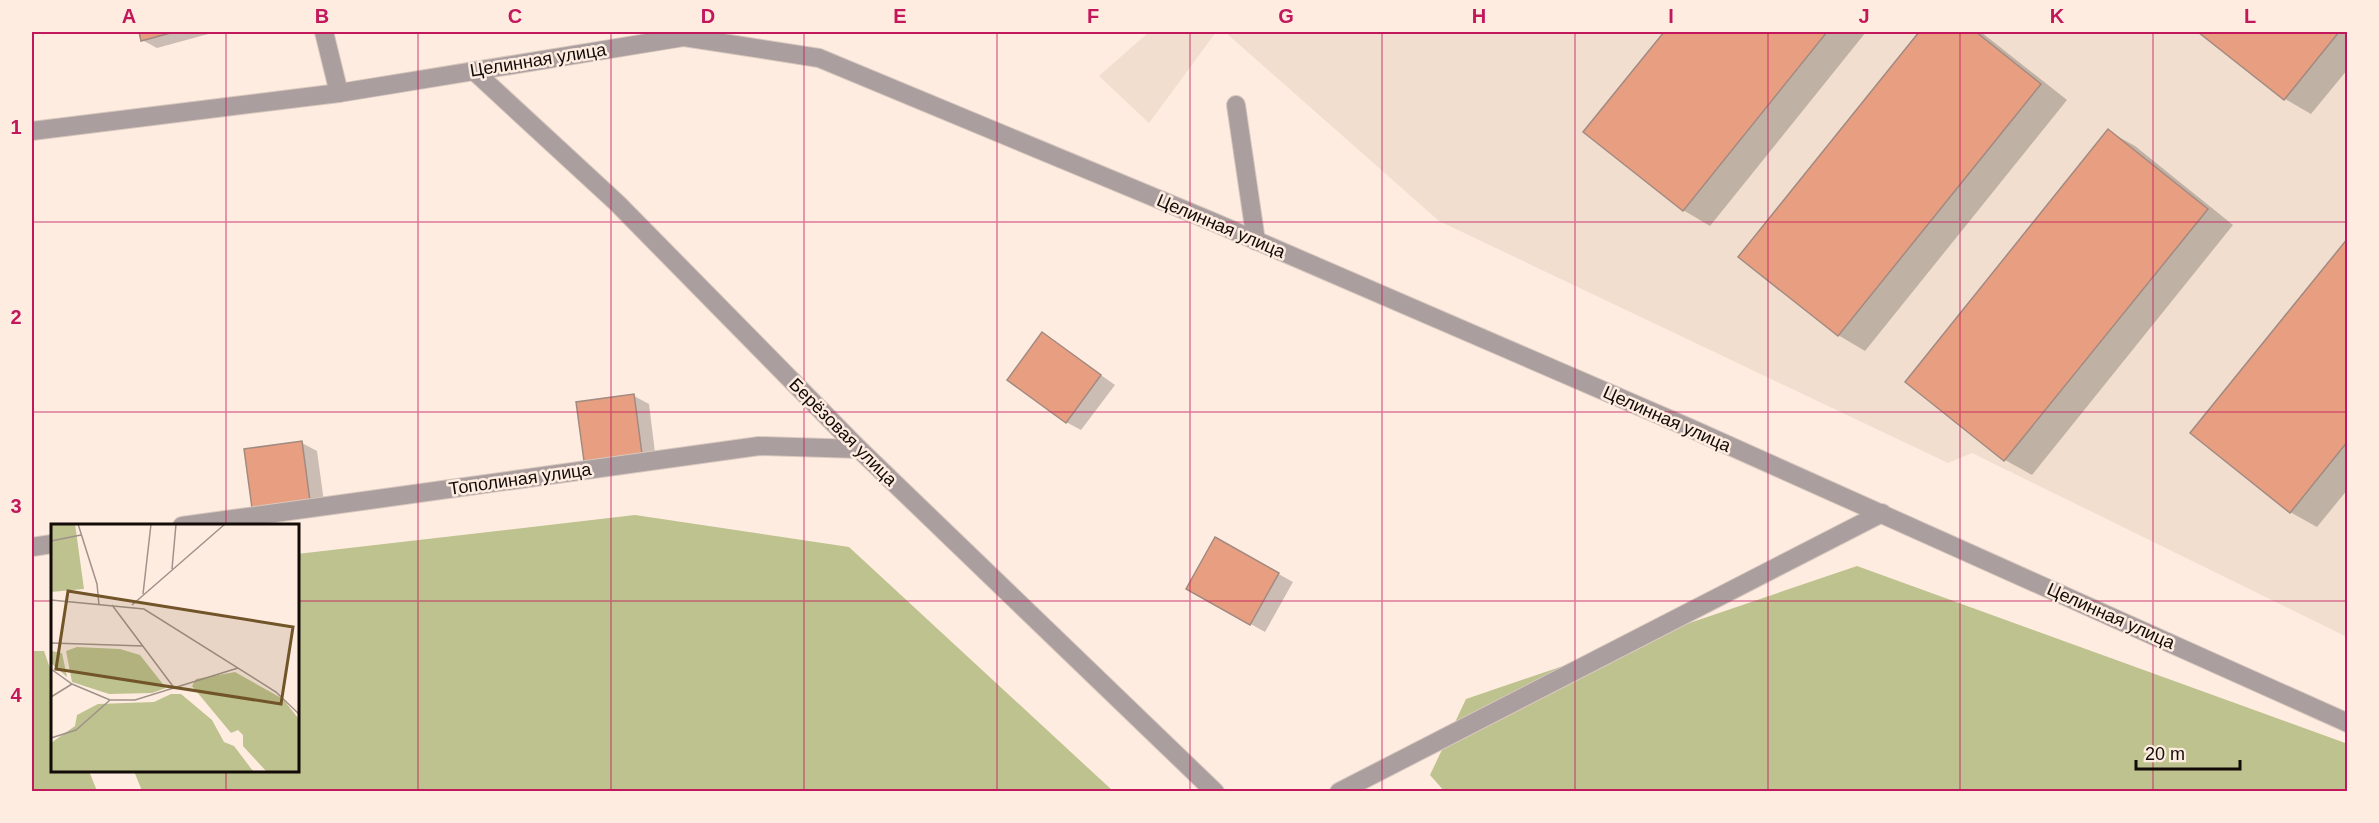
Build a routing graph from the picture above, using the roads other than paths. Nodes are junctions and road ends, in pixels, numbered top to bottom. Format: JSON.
{"nodes":[{"id":1,"x":324,"y":32,"type":"edge"},
{"id":2,"x":686,"y":34,"type":"edge"},
{"id":3,"x":474,"y":71,"type":"junction"},
{"id":4,"x":339,"y":93,"type":"junction"},
{"id":5,"x":1236,"y":105,"type":"dead end"},
{"id":6,"x":32,"y":132,"type":"edge"},
{"id":7,"x":1256,"y":241,"type":"junction"},
{"id":8,"x":859,"y":449,"type":"junction"},
{"id":9,"x":1882,"y":513,"type":"junction"},
{"id":10,"x":196,"y":524,"type":"edge"},
{"id":11,"x":51,"y":544,"type":"edge"},
{"id":12,"x":32,"y":547,"type":"edge"},
{"id":13,"x":2348,"y":723,"type":"edge"},
{"id":14,"x":1215,"y":792,"type":"edge"},
{"id":15,"x":1339,"y":792,"type":"edge"}],
"edges":[{"from":1,"to":4,"type":"street"},
{"from":2,"to":3,"type":"street","name":"Целинная улица"},
{"from":2,"to":7,"type":"street","name":"Целинная улица"},
{"from":3,"to":4,"type":"street","name":"Целинная улица"},
{"from":3,"to":8,"type":"street","name":"Берёзовая улица"},
{"from":4,"to":6,"type":"street","name":"Целинная улица"},
{"from":5,"to":7,"type":"street"},
{"from":7,"to":9,"type":"street","name":"Целинная улица"},
{"from":8,"to":10,"type":"street","name":"Тополиная улица"},
{"from":8,"to":14,"type":"street","name":"Берёзовая улица"},
{"from":9,"to":13,"type":"street","name":"Целинная улица"},
{"from":9,"to":15,"type":"street"},
{"from":11,"to":12,"type":"street"}]}
